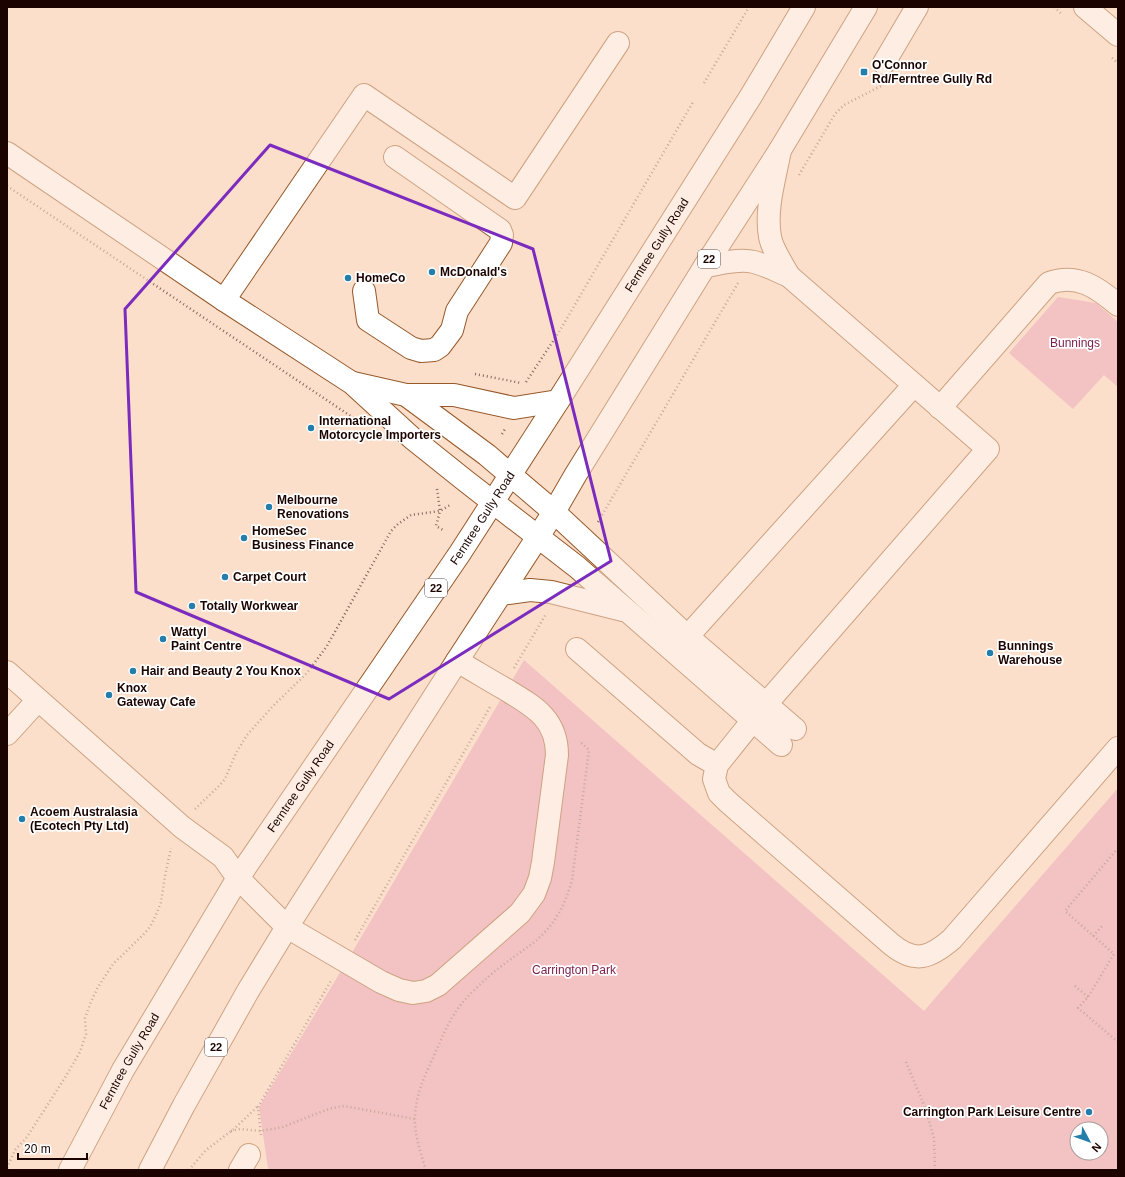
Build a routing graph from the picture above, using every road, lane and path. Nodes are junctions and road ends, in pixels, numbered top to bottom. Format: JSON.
{"nodes":[{"id":1,"x":748,"y":7,"type":"edge"},
{"id":2,"x":804,"y":7,"type":"edge"},
{"id":3,"x":866,"y":7,"type":"edge"},
{"id":4,"x":917,"y":7,"type":"edge"},
{"id":5,"x":1086,"y":7,"type":"edge"},
{"id":6,"x":1118,"y":35,"type":"edge"},
{"id":7,"x":618,"y":43,"type":"dead end"},
{"id":8,"x":884,"y":73,"type":"joint"},
{"id":9,"x":704,"y":83,"type":"dead end"},
{"id":10,"x":693,"y":102,"type":"dead end"},
{"id":11,"x":780,"y":150,"type":"junction"},
{"id":12,"x":7,"y":154,"type":"edge"},
{"id":13,"x":395,"y":158,"type":"dead end"},
{"id":14,"x":796,"y":181,"type":"dead end"},
{"id":15,"x":7,"y":186,"type":"edge"},
{"id":16,"x":705,"y":266,"type":"junction"},
{"id":17,"x":789,"y":276,"type":"junction"},
{"id":18,"x":740,"y":281,"type":"dead end"},
{"id":19,"x":364,"y":291,"type":"dead end"},
{"id":20,"x":224,"y":300,"type":"junction"},
{"id":21,"x":1118,"y":305,"type":"edge"},
{"id":22,"x":474,"y":374,"type":"dead end"},
{"id":23,"x":352,"y":383,"type":"junction"},
{"id":24,"x":914,"y":385,"type":"junction"},
{"id":25,"x":406,"y":395,"type":"junction"},
{"id":26,"x":558,"y":401,"type":"junction"},
{"id":27,"x":940,"y":408,"type":"junction"},
{"id":28,"x":363,"y":425,"type":"dead end"},
{"id":29,"x":510,"y":474,"type":"junction"},
{"id":30,"x":437,"y":482,"type":"dead end"},
{"id":31,"x":493,"y":501,"type":"junction"},
{"id":32,"x":450,"y":506,"type":"dead end"},
{"id":33,"x":440,"y":512,"type":"junction"},
{"id":34,"x":554,"y":512,"type":"junction"},
{"id":35,"x":598,"y":524,"type":"dead end"},
{"id":36,"x":443,"y":530,"type":"dead end"},
{"id":37,"x":538,"y":536,"type":"junction"},
{"id":38,"x":501,"y":594,"type":"junction"},
{"id":39,"x":628,"y":611,"type":"junction"},
{"id":40,"x":547,"y":613,"type":"dead end"},
{"id":41,"x":681,"y":643,"type":"junction"},
{"id":42,"x":577,"y":649,"type":"dead end"},
{"id":43,"x":457,"y":661,"type":"junction"},
{"id":44,"x":7,"y":672,"type":"edge"},
{"id":45,"x":511,"y":672,"type":"dead end"},
{"id":46,"x":38,"y":700,"type":"junction"},
{"id":47,"x":492,"y":705,"type":"dead end"},
{"id":48,"x":759,"y":712,"type":"junction"},
{"id":49,"x":7,"y":734,"type":"edge"},
{"id":50,"x":788,"y":737,"type":"dead end"},
{"id":51,"x":1118,"y":748,"type":"edge"},
{"id":52,"x":717,"y":765,"type":"junction"},
{"id":53,"x":193,"y":811,"type":"dead end"},
{"id":54,"x":173,"y":842,"type":"dead end"},
{"id":55,"x":1118,"y":848,"type":"edge"},
{"id":56,"x":238,"y":878,"type":"junction"},
{"id":57,"x":1102,"y":926,"type":"dead end"},
{"id":58,"x":287,"y":927,"type":"junction"},
{"id":59,"x":1093,"y":936,"type":"junction"},
{"id":60,"x":352,"y":946,"type":"dead end"},
{"id":61,"x":336,"y":973,"type":"dead end"},
{"id":62,"x":1074,"y":986,"type":"dead end"},
{"id":63,"x":1088,"y":997,"type":"junction"},
{"id":64,"x":1118,"y":1042,"type":"edge"},
{"id":65,"x":906,"y":1062,"type":"dead end"},
{"id":66,"x":258,"y":1107,"type":"junction"},
{"id":67,"x":415,"y":1119,"type":"dead end"},
{"id":68,"x":231,"y":1130,"type":"junction"},
{"id":69,"x":260,"y":1131,"type":"junction"},
{"id":70,"x":250,"y":1154,"type":"edge"},
{"id":71,"x":7,"y":1168,"type":"edge"},
{"id":72,"x":70,"y":1170,"type":"edge"},
{"id":73,"x":150,"y":1170,"type":"edge"},
{"id":74,"x":189,"y":1170,"type":"edge"},
{"id":75,"x":935,"y":1170,"type":"edge"}],
"edges":[{"from":1,"to":9,"type":"path"},
{"from":2,"to":26,"type":"main road","name":"Ferntree Gully Road","number":"22"},
{"from":3,"to":11,"type":"main road","number":"22"},
{"from":4,"to":8,"type":"main road"},
{"from":5,"to":6,"type":"main road"},
{"from":7,"to":20,"type":"main road"},
{"from":8,"to":14,"type":"path"},
{"from":10,"to":22,"type":"path"},
{"from":11,"to":16,"type":"main road","number":"22"},
{"from":11,"to":17,"type":"main road"},
{"from":12,"to":20,"type":"main road"},
{"from":13,"to":19,"type":"main road"},
{"from":15,"to":28,"type":"path"},
{"from":16,"to":17,"type":"main road"},
{"from":16,"to":34,"type":"main road","number":"22"},
{"from":17,"to":24,"type":"main road"},
{"from":18,"to":35,"type":"path"},
{"from":20,"to":23,"type":"main road"},
{"from":21,"to":27,"type":"main road"},
{"from":23,"to":25,"type":"main road"},
{"from":23,"to":31,"type":"main road"},
{"from":24,"to":27,"type":"main road"},
{"from":24,"to":41,"type":"main road"},
{"from":25,"to":26,"type":"main road"},
{"from":25,"to":29,"type":"main road"},
{"from":26,"to":29,"type":"main road","name":"Ferntree Gully Road","number":"22"},
{"from":27,"to":48,"type":"main road"},
{"from":29,"to":31,"type":"main road","name":"Ferntree Gully Road","number":"22"},
{"from":29,"to":34,"type":"main road"},
{"from":30,"to":33,"type":"path"},
{"from":31,"to":37,"type":"main road"},
{"from":31,"to":56,"type":"main road","name":"Ferntree Gully Road","number":"22"},
{"from":32,"to":33,"type":"path"},
{"from":33,"to":36,"type":"path"},
{"from":33,"to":53,"type":"path"},
{"from":34,"to":37,"type":"main road","number":"22"},
{"from":34,"to":41,"type":"main road"},
{"from":37,"to":38,"type":"main road","number":"22"},
{"from":37,"to":39,"type":"main road"},
{"from":38,"to":39,"type":"main road"},
{"from":38,"to":43,"type":"main road","number":"22"},
{"from":39,"to":41,"type":"main road"},
{"from":40,"to":45,"type":"path"},
{"from":41,"to":48,"type":"main road"},
{"from":42,"to":52,"type":"main road"},
{"from":43,"to":58,"type":"main road","number":"22"},
{"from":43,"to":58,"type":"main road"},
{"from":44,"to":46,"type":"main road"},
{"from":46,"to":49,"type":"main road"},
{"from":46,"to":56,"type":"main road"},
{"from":47,"to":60,"type":"path"},
{"from":48,"to":50,"type":"main road"},
{"from":48,"to":52,"type":"main road"},
{"from":51,"to":52,"type":"main road"},
{"from":54,"to":71,"type":"path"},
{"from":55,"to":59,"type":"path"},
{"from":56,"to":58,"type":"main road"},
{"from":56,"to":72,"type":"main road","name":"Ferntree Gully Road","number":"22"},
{"from":57,"to":59,"type":"path"},
{"from":58,"to":73,"type":"main road","number":"22"},
{"from":59,"to":63,"type":"path"},
{"from":61,"to":66,"type":"path"},
{"from":62,"to":63,"type":"path"},
{"from":63,"to":64,"type":"path"},
{"from":65,"to":75,"type":"path"},
{"from":66,"to":68,"type":"path"},
{"from":66,"to":69,"type":"path"},
{"from":67,"to":69,"type":"path"},
{"from":68,"to":69,"type":"path"},
{"from":68,"to":74,"type":"path"},
{"from":69,"to":70,"type":"path"}]}
